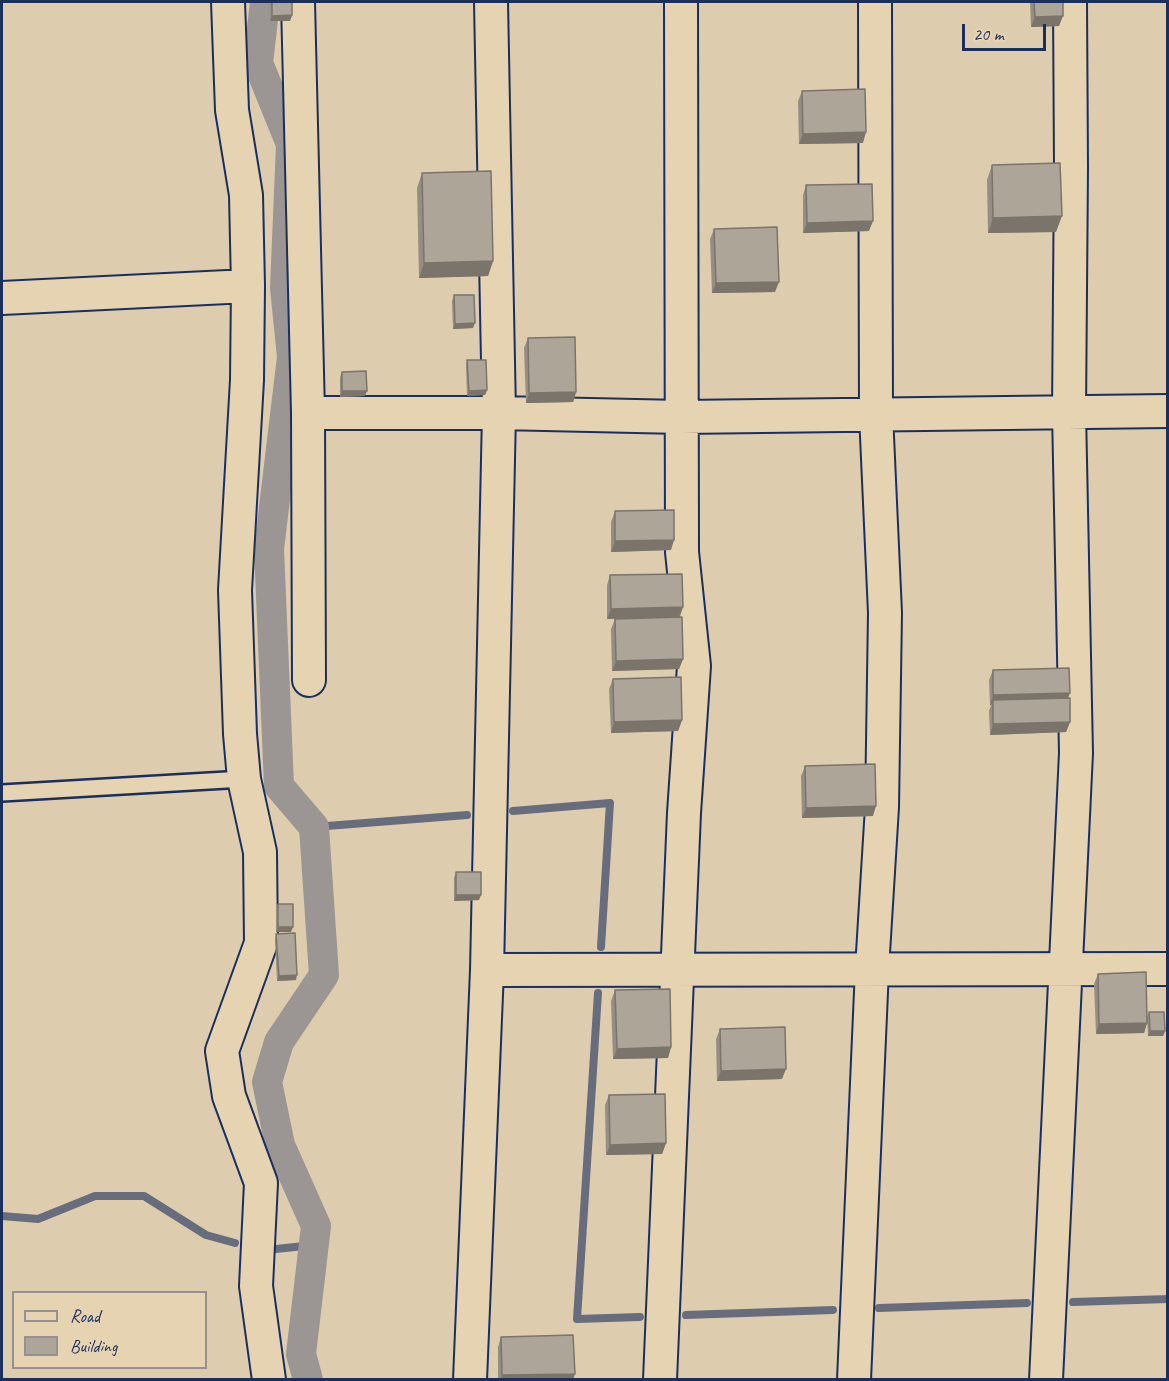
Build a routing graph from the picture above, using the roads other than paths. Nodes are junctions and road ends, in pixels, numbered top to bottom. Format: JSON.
{"nodes":[{"id":1,"x":228,"y":2,"type":"edge"},
{"id":2,"x":298,"y":2,"type":"edge"},
{"id":3,"x":491,"y":2,"type":"edge"},
{"id":4,"x":681,"y":2,"type":"edge"},
{"id":5,"x":875,"y":2,"type":"edge"},
{"id":6,"x":1070,"y":2,"type":"edge"},
{"id":7,"x":248,"y":286,"type":"junction"},
{"id":8,"x":2,"y":298,"type":"edge"},
{"id":9,"x":1167,"y":411,"type":"edge"},
{"id":10,"x":1069,"y":412,"type":"junction"},
{"id":11,"x":308,"y":413,"type":"junction"},
{"id":12,"x":499,"y":413,"type":"junction"},
{"id":13,"x":876,"y":414,"type":"junction"},
{"id":14,"x":681,"y":417,"type":"junction"},
{"id":15,"x":309,"y":680,"type":"dead end"},
{"id":16,"x":244,"y":779,"type":"junction"},
{"id":17,"x":2,"y":793,"type":"edge"},
{"id":18,"x":872,"y":969,"type":"junction"},
{"id":19,"x":1066,"y":969,"type":"junction"},
{"id":20,"x":1167,"y":969,"type":"edge"},
{"id":21,"x":487,"y":970,"type":"junction"},
{"id":22,"x":678,"y":970,"type":"junction"},
{"id":23,"x":269,"y":1380,"type":"edge"},
{"id":24,"x":470,"y":1380,"type":"edge"},
{"id":25,"x":660,"y":1380,"type":"edge"},
{"id":26,"x":854,"y":1380,"type":"edge"},
{"id":27,"x":1046,"y":1380,"type":"edge"}],
"edges":[{"from":1,"to":7,"type":"street"},
{"from":2,"to":11,"type":"street"},
{"from":3,"to":12,"type":"street"},
{"from":4,"to":14,"type":"street"},
{"from":5,"to":13,"type":"street"},
{"from":6,"to":10,"type":"street"},
{"from":7,"to":8,"type":"street"},
{"from":7,"to":16,"type":"street"},
{"from":9,"to":10,"type":"street"},
{"from":10,"to":13,"type":"street"},
{"from":10,"to":19,"type":"street"},
{"from":11,"to":12,"type":"street"},
{"from":11,"to":15,"type":"street"},
{"from":12,"to":14,"type":"street"},
{"from":12,"to":21,"type":"street"},
{"from":13,"to":14,"type":"street"},
{"from":13,"to":18,"type":"street"},
{"from":14,"to":22,"type":"street"},
{"from":16,"to":17,"type":"lane"},
{"from":16,"to":23,"type":"street"},
{"from":18,"to":19,"type":"street"},
{"from":18,"to":22,"type":"street"},
{"from":18,"to":26,"type":"street"},
{"from":19,"to":20,"type":"street"},
{"from":19,"to":27,"type":"street"},
{"from":21,"to":22,"type":"street"},
{"from":21,"to":24,"type":"street"},
{"from":22,"to":25,"type":"street"}]}
